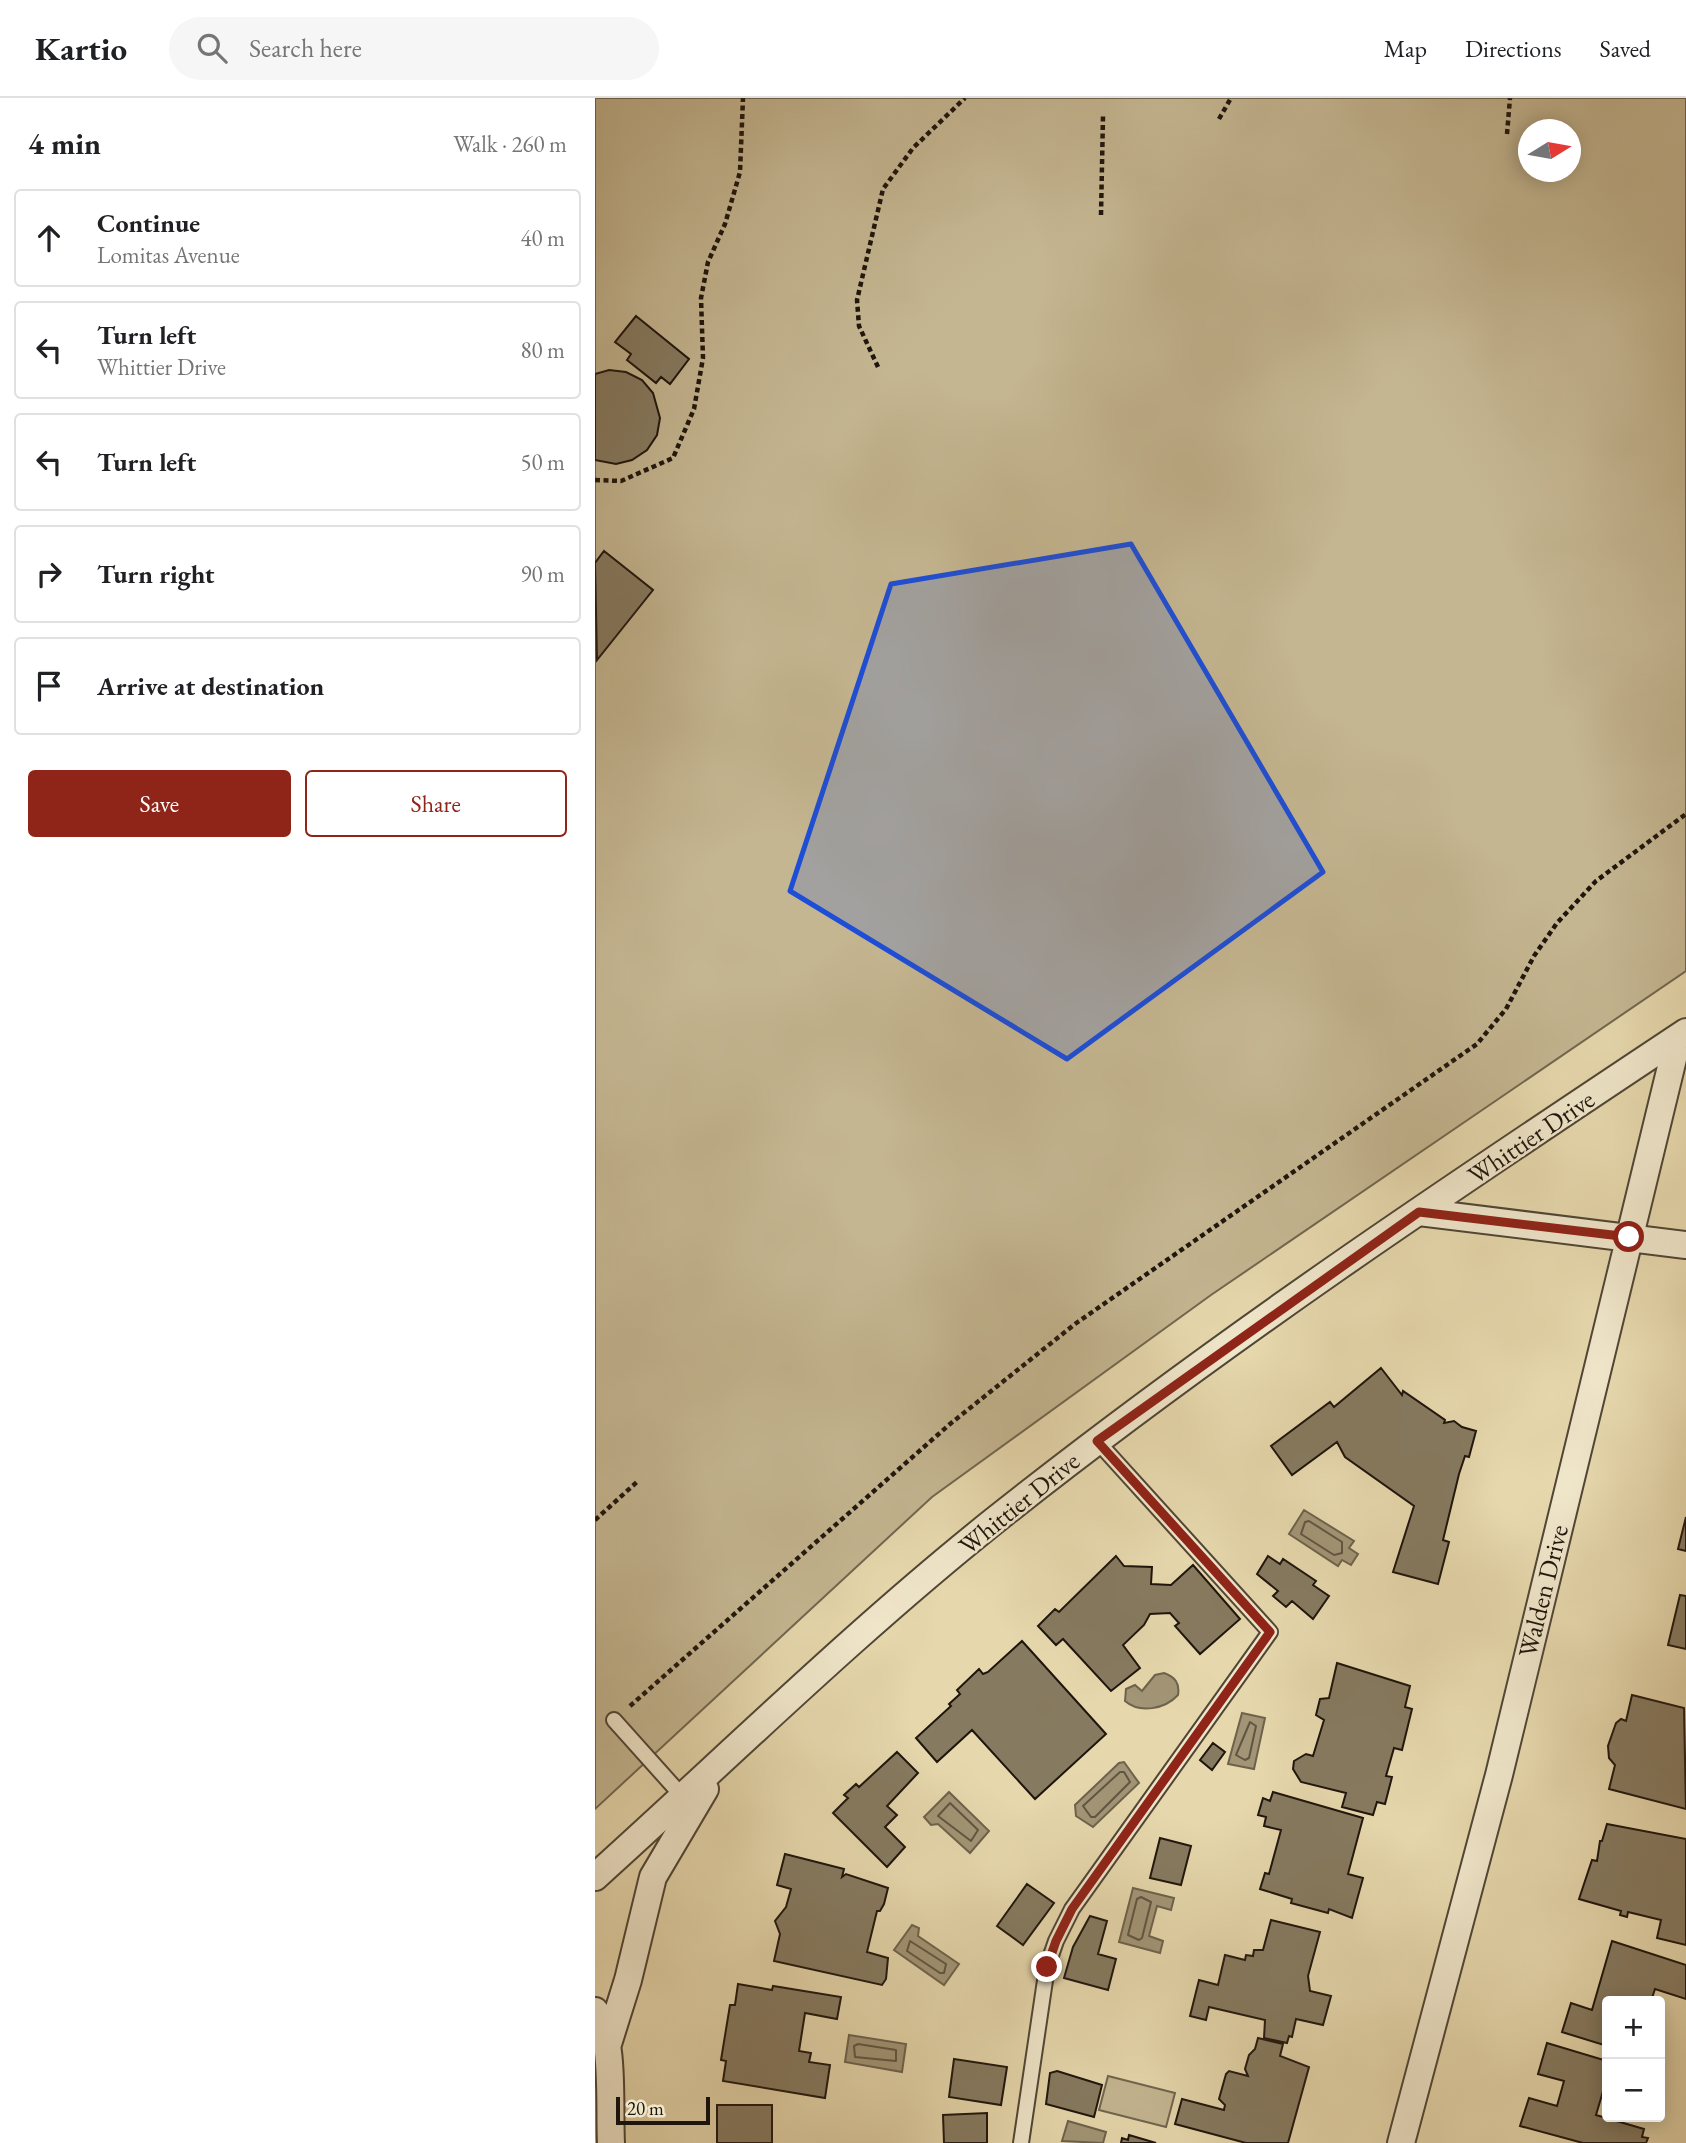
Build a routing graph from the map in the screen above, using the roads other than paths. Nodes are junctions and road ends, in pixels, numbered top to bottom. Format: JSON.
{"nodes":[{"id":1,"x":1682,"y":1035,"type":"edge"},
{"id":2,"x":1419,"y":1212,"type":"junction"},
{"id":3,"x":1629,"y":1237,"type":"junction"},
{"id":4,"x":1686,"y":1245,"type":"edge"},
{"id":5,"x":1097,"y":1441,"type":"junction"},
{"id":6,"x":614,"y":1720,"type":"road end"},
{"id":7,"x":720,"y":1764,"type":"junction"},
{"id":8,"x":684,"y":1797,"type":"junction"},
{"id":9,"x":595,"y":1877,"type":"edge"},
{"id":10,"x":595,"y":2011,"type":"edge"},
{"id":11,"x":607,"y":2047,"type":"junction"},
{"id":12,"x":611,"y":2143,"type":"edge"},
{"id":13,"x":1021,"y":2143,"type":"edge"},
{"id":14,"x":1401,"y":2143,"type":"edge"}],
"edges":[{"from":1,"to":2,"type":"street","name":"Whittier Drive"},
{"from":1,"to":3,"type":"street","name":"Walden Drive"},
{"from":2,"to":3,"type":"street"},
{"from":2,"to":5,"type":"street","name":"Whittier Drive"},
{"from":3,"to":4,"type":"street"},
{"from":3,"to":14,"type":"street","name":"Walden Drive"},
{"from":5,"to":7,"type":"street","name":"Whittier Drive"},
{"from":5,"to":13,"type":"lane"},
{"from":6,"to":8,"type":"lane"},
{"from":7,"to":8,"type":"street","name":"Whittier Drive"},
{"from":7,"to":11,"type":"street"},
{"from":8,"to":9,"type":"street","name":"Whittier Drive"},
{"from":10,"to":11,"type":"street"},
{"from":11,"to":12,"type":"street"}]}
